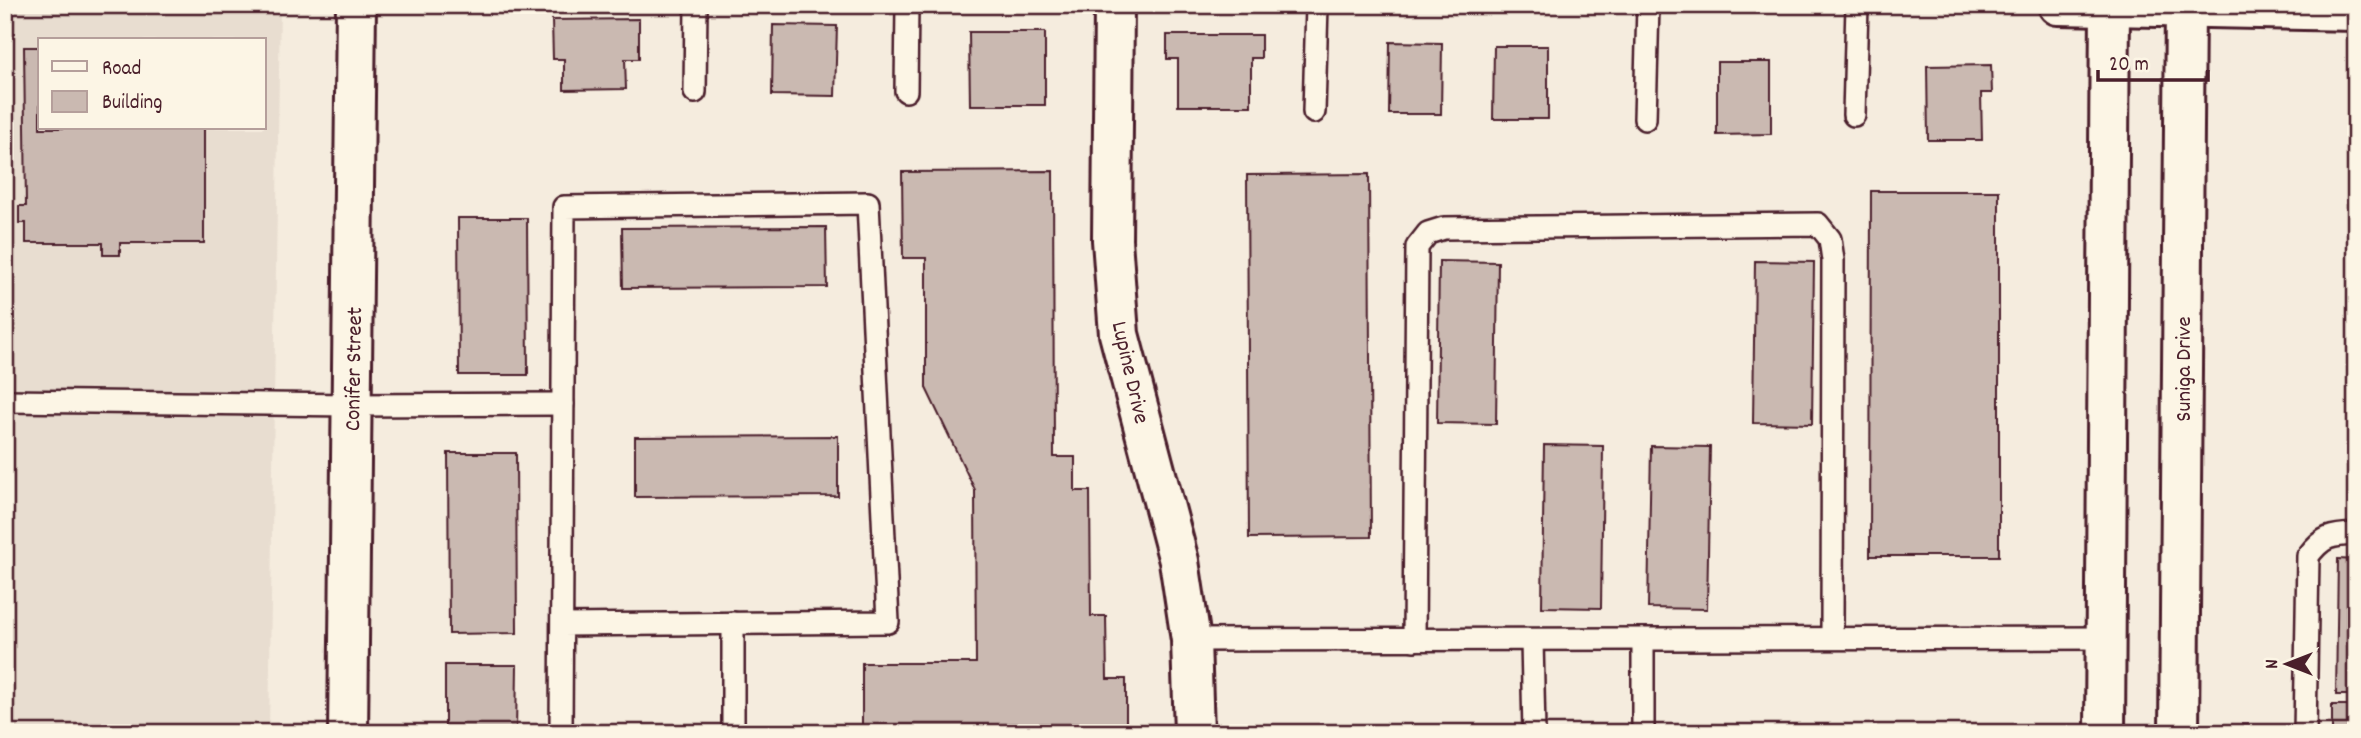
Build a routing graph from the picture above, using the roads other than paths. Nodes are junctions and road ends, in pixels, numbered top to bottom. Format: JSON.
{"nodes":[{"id":1,"x":356,"y":5,"type":"edge"},
{"id":2,"x":696,"y":5,"type":"edge"},
{"id":3,"x":907,"y":5,"type":"edge"},
{"id":4,"x":1114,"y":5,"type":"edge"},
{"id":5,"x":1317,"y":5,"type":"edge"},
{"id":6,"x":1648,"y":5,"type":"edge"},
{"id":7,"x":1857,"y":5,"type":"edge"},
{"id":8,"x":2058,"y":5,"type":"edge"},
{"id":9,"x":2110,"y":6,"type":"edge"},
{"id":10,"x":2185,"y":6,"type":"edge"},
{"id":11,"x":2356,"y":10,"type":"edge"},
{"id":12,"x":906,"y":91,"type":"dead end"},
{"id":13,"x":695,"y":92,"type":"dead end"},
{"id":14,"x":1314,"y":113,"type":"dead end"},
{"id":15,"x":1854,"y":115,"type":"dead end"},
{"id":16,"x":1645,"y":119,"type":"dead end"},
{"id":17,"x":5,"y":401,"type":"edge"},
{"id":18,"x":563,"y":404,"type":"junction"},
{"id":19,"x":352,"y":405,"type":"junction"},
{"id":20,"x":2356,"y":534,"type":"edge"},
{"id":21,"x":733,"y":623,"type":"junction"},
{"id":22,"x":562,"y":625,"type":"junction"},
{"id":23,"x":1832,"y":638,"type":"junction"},
{"id":24,"x":2106,"y":638,"type":"junction"},
{"id":25,"x":1643,"y":639,"type":"junction"},
{"id":26,"x":1191,"y":640,"type":"junction"},
{"id":27,"x":1414,"y":640,"type":"junction"},
{"id":28,"x":1532,"y":640,"type":"junction"},
{"id":29,"x":348,"y":733,"type":"edge"},
{"id":30,"x":561,"y":733,"type":"edge"},
{"id":31,"x":733,"y":733,"type":"edge"},
{"id":32,"x":1194,"y":733,"type":"edge"},
{"id":33,"x":1534,"y":733,"type":"edge"},
{"id":34,"x":1643,"y":733,"type":"edge"},
{"id":35,"x":2105,"y":733,"type":"edge"},
{"id":36,"x":2179,"y":733,"type":"edge"},
{"id":37,"x":2305,"y":733,"type":"edge"}],
"edges":[{"from":1,"to":19,"type":"street","name":"Conifer Street"},
{"from":2,"to":13,"type":"lane"},
{"from":3,"to":12,"type":"lane"},
{"from":4,"to":26,"type":"street","name":"Lupine Drive"},
{"from":5,"to":14,"type":"lane"},
{"from":6,"to":16,"type":"lane"},
{"from":7,"to":15,"type":"lane"},
{"from":8,"to":9,"type":"street"},
{"from":9,"to":10,"type":"street"},
{"from":9,"to":24,"type":"street"},
{"from":10,"to":11,"type":"street"},
{"from":10,"to":36,"type":"street","name":"Suniga Drive"},
{"from":17,"to":19,"type":"lane"},
{"from":18,"to":19,"type":"lane"},
{"from":18,"to":21,"type":"lane"},
{"from":18,"to":22,"type":"lane"},
{"from":19,"to":29,"type":"street","name":"Conifer Street"},
{"from":20,"to":37,"type":"lane"},
{"from":21,"to":22,"type":"lane"},
{"from":21,"to":31,"type":"lane"},
{"from":22,"to":30,"type":"lane"},
{"from":23,"to":24,"type":"lane"},
{"from":23,"to":25,"type":"lane"},
{"from":23,"to":27,"type":"lane"},
{"from":24,"to":35,"type":"street"},
{"from":25,"to":28,"type":"lane"},
{"from":25,"to":34,"type":"lane"},
{"from":26,"to":27,"type":"lane"},
{"from":26,"to":32,"type":"street","name":"Lupine Drive"},
{"from":27,"to":28,"type":"lane"},
{"from":28,"to":33,"type":"lane"}]}
